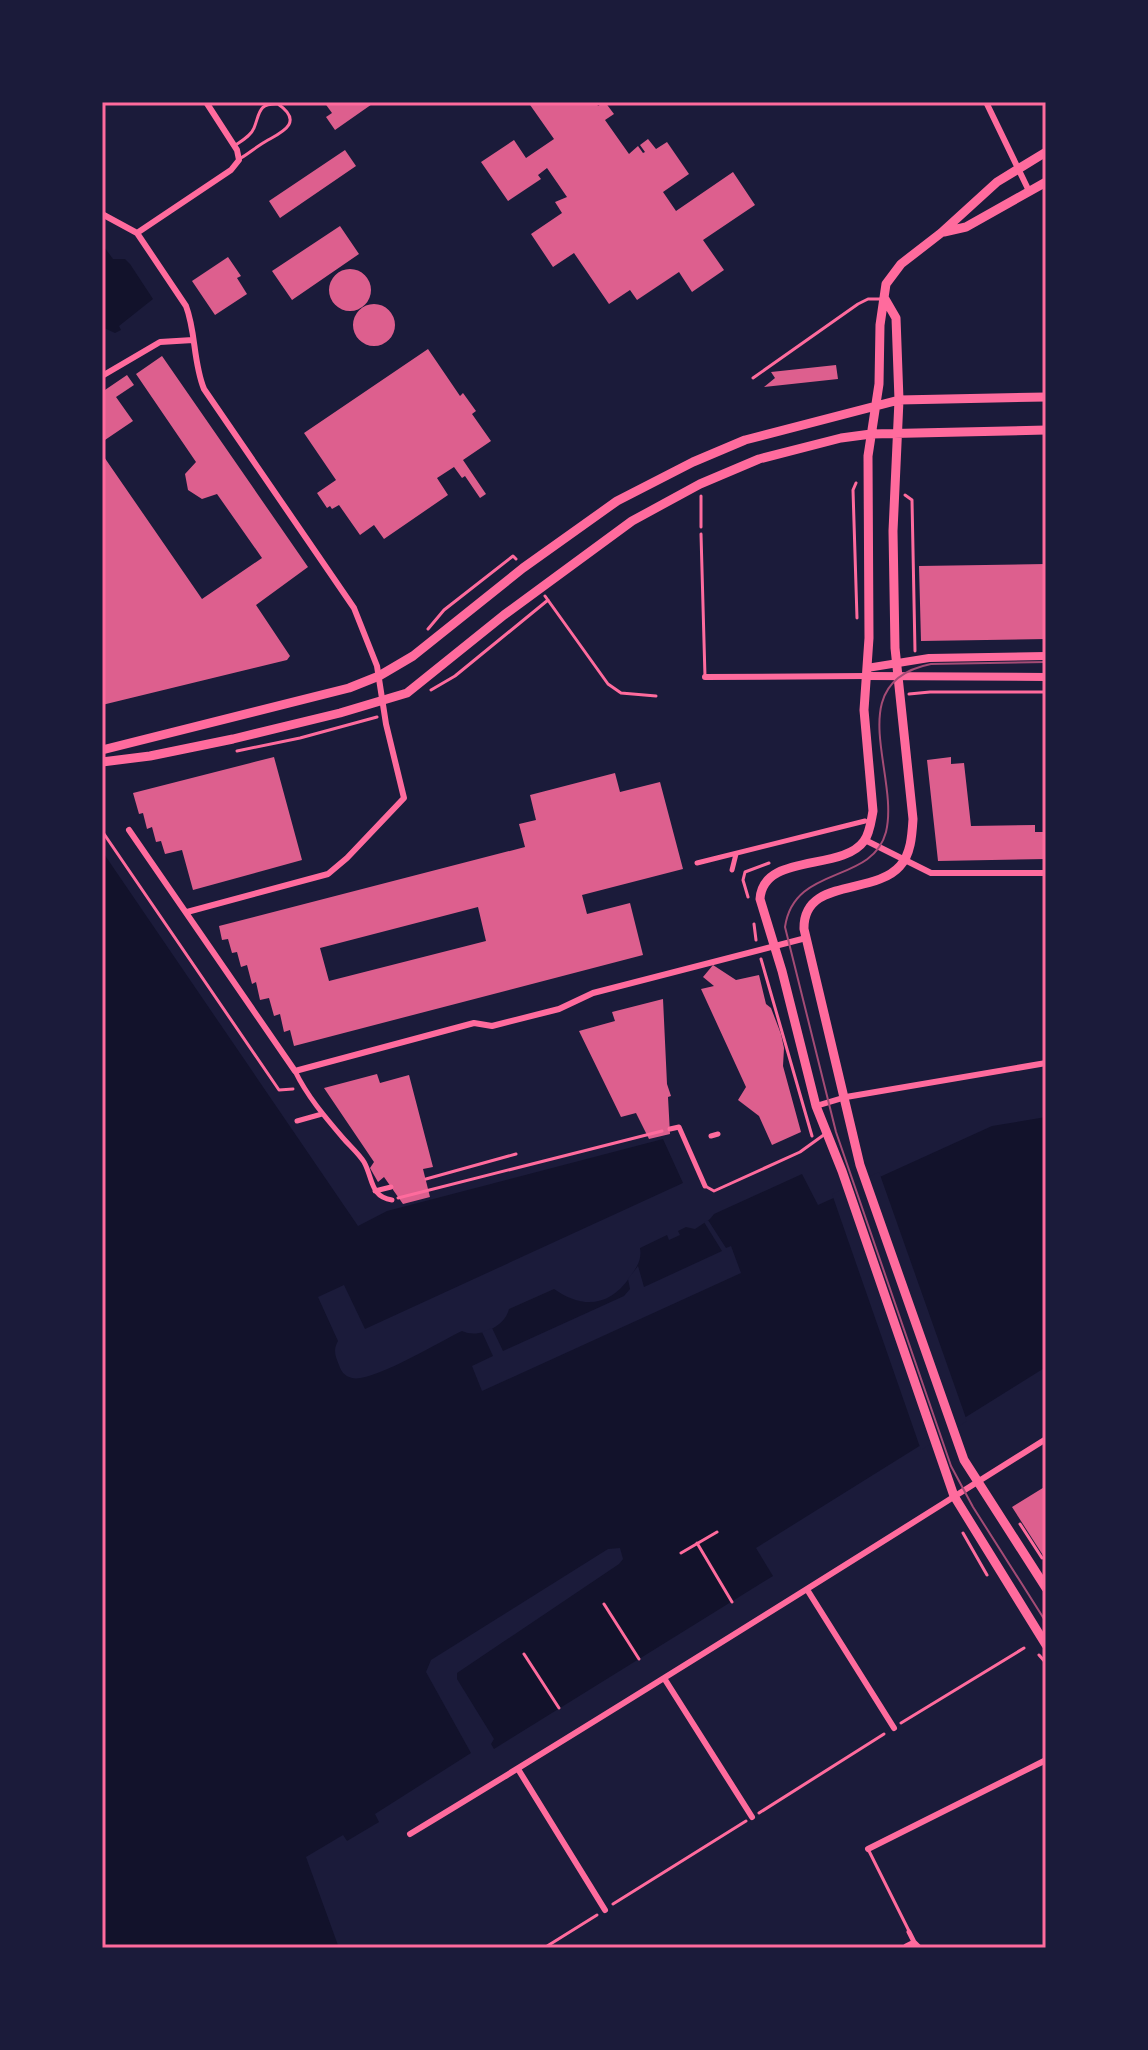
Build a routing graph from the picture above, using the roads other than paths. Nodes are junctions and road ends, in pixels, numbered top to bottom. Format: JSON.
{"nodes":[{"id":1,"x":206,"y":102,"type":"edge"},
{"id":2,"x":986,"y":102,"type":"edge"},
{"id":3,"x":234,"y":146,"type":"junction"},
{"id":4,"x":1046,"y":152,"type":"edge"},
{"id":5,"x":239,"y":160,"type":"junction"},
{"id":6,"x":1018,"y":168,"type":"junction"},
{"id":7,"x":1046,"y":182,"type":"edge"},
{"id":8,"x":1029,"y":191,"type":"junction"},
{"id":9,"x":102,"y":214,"type":"edge"},
{"id":10,"x":137,"y":233,"type":"junction"},
{"id":11,"x":941,"y":233,"type":"junction"},
{"id":12,"x":885,"y":299,"type":"junction"},
{"id":13,"x":193,"y":340,"type":"junction"},
{"id":14,"x":102,"y":376,"type":"edge"},
{"id":15,"x":753,"y":378,"type":"dead end"},
{"id":16,"x":1046,"y":397,"type":"edge"},
{"id":17,"x":899,"y":400,"type":"junction"},
{"id":18,"x":875,"y":404,"type":"junction"},
{"id":19,"x":1046,"y":430,"type":"edge"},
{"id":20,"x":896,"y":432,"type":"junction"},
{"id":21,"x":871,"y":434,"type":"junction"},
{"id":22,"x":701,"y":534,"type":"road end"},
{"id":23,"x":1046,"y":656,"type":"edge"},
{"id":24,"x":898,"y":662,"type":"junction"},
{"id":25,"x":866,"y":672,"type":"junction"},
{"id":26,"x":379,"y":676,"type":"junction"},
{"id":27,"x":705,"y":677,"type":"joint"},
{"id":28,"x":1046,"y":677,"type":"edge"},
{"id":29,"x":900,"y":678,"type":"junction"},
{"id":30,"x":383,"y":702,"type":"junction"},
{"id":31,"x":102,"y":750,"type":"edge"},
{"id":32,"x":102,"y":762,"type":"edge"},
{"id":33,"x":865,"y":821,"type":"dead end"},
{"id":34,"x":129,"y":830,"type":"dead end"},
{"id":35,"x":865,"y":840,"type":"junction"},
{"id":36,"x":737,"y":853,"type":"junction"},
{"id":37,"x":904,"y":860,"type":"junction"},
{"id":38,"x":697,"y":863,"type":"dead end"},
{"id":39,"x":732,"y":870,"type":"dead end"},
{"id":40,"x":1046,"y":873,"type":"edge"},
{"id":41,"x":187,"y":912,"type":"junction"},
{"id":42,"x":806,"y":938,"type":"junction"},
{"id":43,"x":774,"y":947,"type":"junction"},
{"id":44,"x":1046,"y":1063,"type":"edge"},
{"id":45,"x":295,"y":1071,"type":"junction"},
{"id":46,"x":846,"y":1097,"type":"junction"},
{"id":47,"x":816,"y":1106,"type":"junction"},
{"id":48,"x":322,"y":1114,"type":"junction"},
{"id":49,"x":297,"y":1121,"type":"dead end"},
{"id":50,"x":670,"y":1129,"type":"road end"},
{"id":51,"x":827,"y":1133,"type":"junction"},
{"id":52,"x":705,"y":1186,"type":"joint"},
{"id":53,"x":391,"y":1187,"type":"dead end"},
{"id":54,"x":374,"y":1191,"type":"junction"},
{"id":55,"x":392,"y":1200,"type":"road end"},
{"id":56,"x":1046,"y":1439,"type":"edge"},
{"id":57,"x":978,"y":1481,"type":"junction"},
{"id":58,"x":954,"y":1496,"type":"junction"},
{"id":59,"x":1046,"y":1588,"type":"edge"},
{"id":60,"x":808,"y":1591,"type":"junction"},
{"id":61,"x":1046,"y":1645,"type":"edge"},
{"id":62,"x":664,"y":1678,"type":"junction"},
{"id":63,"x":894,"y":1728,"type":"road end"},
{"id":64,"x":1046,"y":1760,"type":"edge"},
{"id":65,"x":518,"y":1769,"type":"junction"},
{"id":66,"x":752,"y":1817,"type":"road end"},
{"id":67,"x":410,"y":1834,"type":"dead end"},
{"id":68,"x":868,"y":1849,"type":"joint"},
{"id":69,"x":605,"y":1910,"type":"road end"},
{"id":70,"x":909,"y":1932,"type":"joint"},
{"id":71,"x":914,"y":1942,"type":"junction"},
{"id":72,"x":906,"y":1946,"type":"edge"},
{"id":73,"x":920,"y":1948,"type":"edge"}],
"edges":[{"from":1,"to":3,"type":"street"},
{"from":2,"to":6,"type":"street"},
{"from":3,"to":5,"type":"street"},
{"from":3,"to":5,"type":"lane"},
{"from":4,"to":6,"type":"main road"},
{"from":5,"to":10,"type":"street"},
{"from":6,"to":8,"type":"street"},
{"from":6,"to":11,"type":"main road"},
{"from":7,"to":8,"type":"main road"},
{"from":8,"to":11,"type":"main road"},
{"from":9,"to":10,"type":"street"},
{"from":10,"to":13,"type":"street"},
{"from":11,"to":12,"type":"main road"},
{"from":12,"to":15,"type":"lane"},
{"from":12,"to":17,"type":"main road"},
{"from":12,"to":18,"type":"main road"},
{"from":13,"to":14,"type":"street"},
{"from":13,"to":26,"type":"street"},
{"from":16,"to":17,"type":"main road"},
{"from":17,"to":18,"type":"main road"},
{"from":17,"to":20,"type":"main road"},
{"from":18,"to":21,"type":"main road"},
{"from":18,"to":26,"type":"main road"},
{"from":19,"to":20,"type":"main road"},
{"from":20,"to":21,"type":"main road"},
{"from":20,"to":24,"type":"main road"},
{"from":21,"to":25,"type":"main road"},
{"from":21,"to":30,"type":"main road"},
{"from":22,"to":27,"type":"lane"},
{"from":23,"to":24,"type":"street"},
{"from":24,"to":25,"type":"street"},
{"from":24,"to":29,"type":"main road"},
{"from":25,"to":27,"type":"street"},
{"from":25,"to":29,"type":"street"},
{"from":25,"to":35,"type":"main road"},
{"from":26,"to":30,"type":"street"},
{"from":26,"to":31,"type":"main road"},
{"from":28,"to":29,"type":"street"},
{"from":29,"to":37,"type":"main road"},
{"from":30,"to":32,"type":"main road"},
{"from":30,"to":41,"type":"street"},
{"from":33,"to":36,"type":"street"},
{"from":34,"to":41,"type":"street"},
{"from":35,"to":37,"type":"street"},
{"from":35,"to":43,"type":"main road"},
{"from":36,"to":38,"type":"street"},
{"from":36,"to":39,"type":"street"},
{"from":37,"to":40,"type":"street"},
{"from":37,"to":42,"type":"main road"},
{"from":41,"to":45,"type":"street"},
{"from":42,"to":43,"type":"street"},
{"from":42,"to":46,"type":"main road"},
{"from":43,"to":45,"type":"street"},
{"from":43,"to":47,"type":"main road"},
{"from":44,"to":46,"type":"street"},
{"from":45,"to":48,"type":"street"},
{"from":46,"to":47,"type":"street"},
{"from":46,"to":57,"type":"main road"},
{"from":47,"to":51,"type":"main road"},
{"from":48,"to":49,"type":"street"},
{"from":48,"to":54,"type":"street"},
{"from":50,"to":52,"type":"street"},
{"from":51,"to":52,"type":"lane"},
{"from":51,"to":58,"type":"main road"},
{"from":53,"to":54,"type":"street"},
{"from":54,"to":55,"type":"street"},
{"from":56,"to":57,"type":"street"},
{"from":57,"to":58,"type":"street"},
{"from":57,"to":59,"type":"main road"},
{"from":58,"to":60,"type":"street"},
{"from":58,"to":61,"type":"main road"},
{"from":60,"to":62,"type":"street"},
{"from":60,"to":63,"type":"street"},
{"from":62,"to":65,"type":"street"},
{"from":62,"to":66,"type":"street"},
{"from":64,"to":68,"type":"street"},
{"from":65,"to":67,"type":"street"},
{"from":65,"to":69,"type":"street"},
{"from":68,"to":70,"type":"lane"},
{"from":70,"to":71,"type":"street"},
{"from":71,"to":72,"type":"street"},
{"from":71,"to":73,"type":"street"}]}
